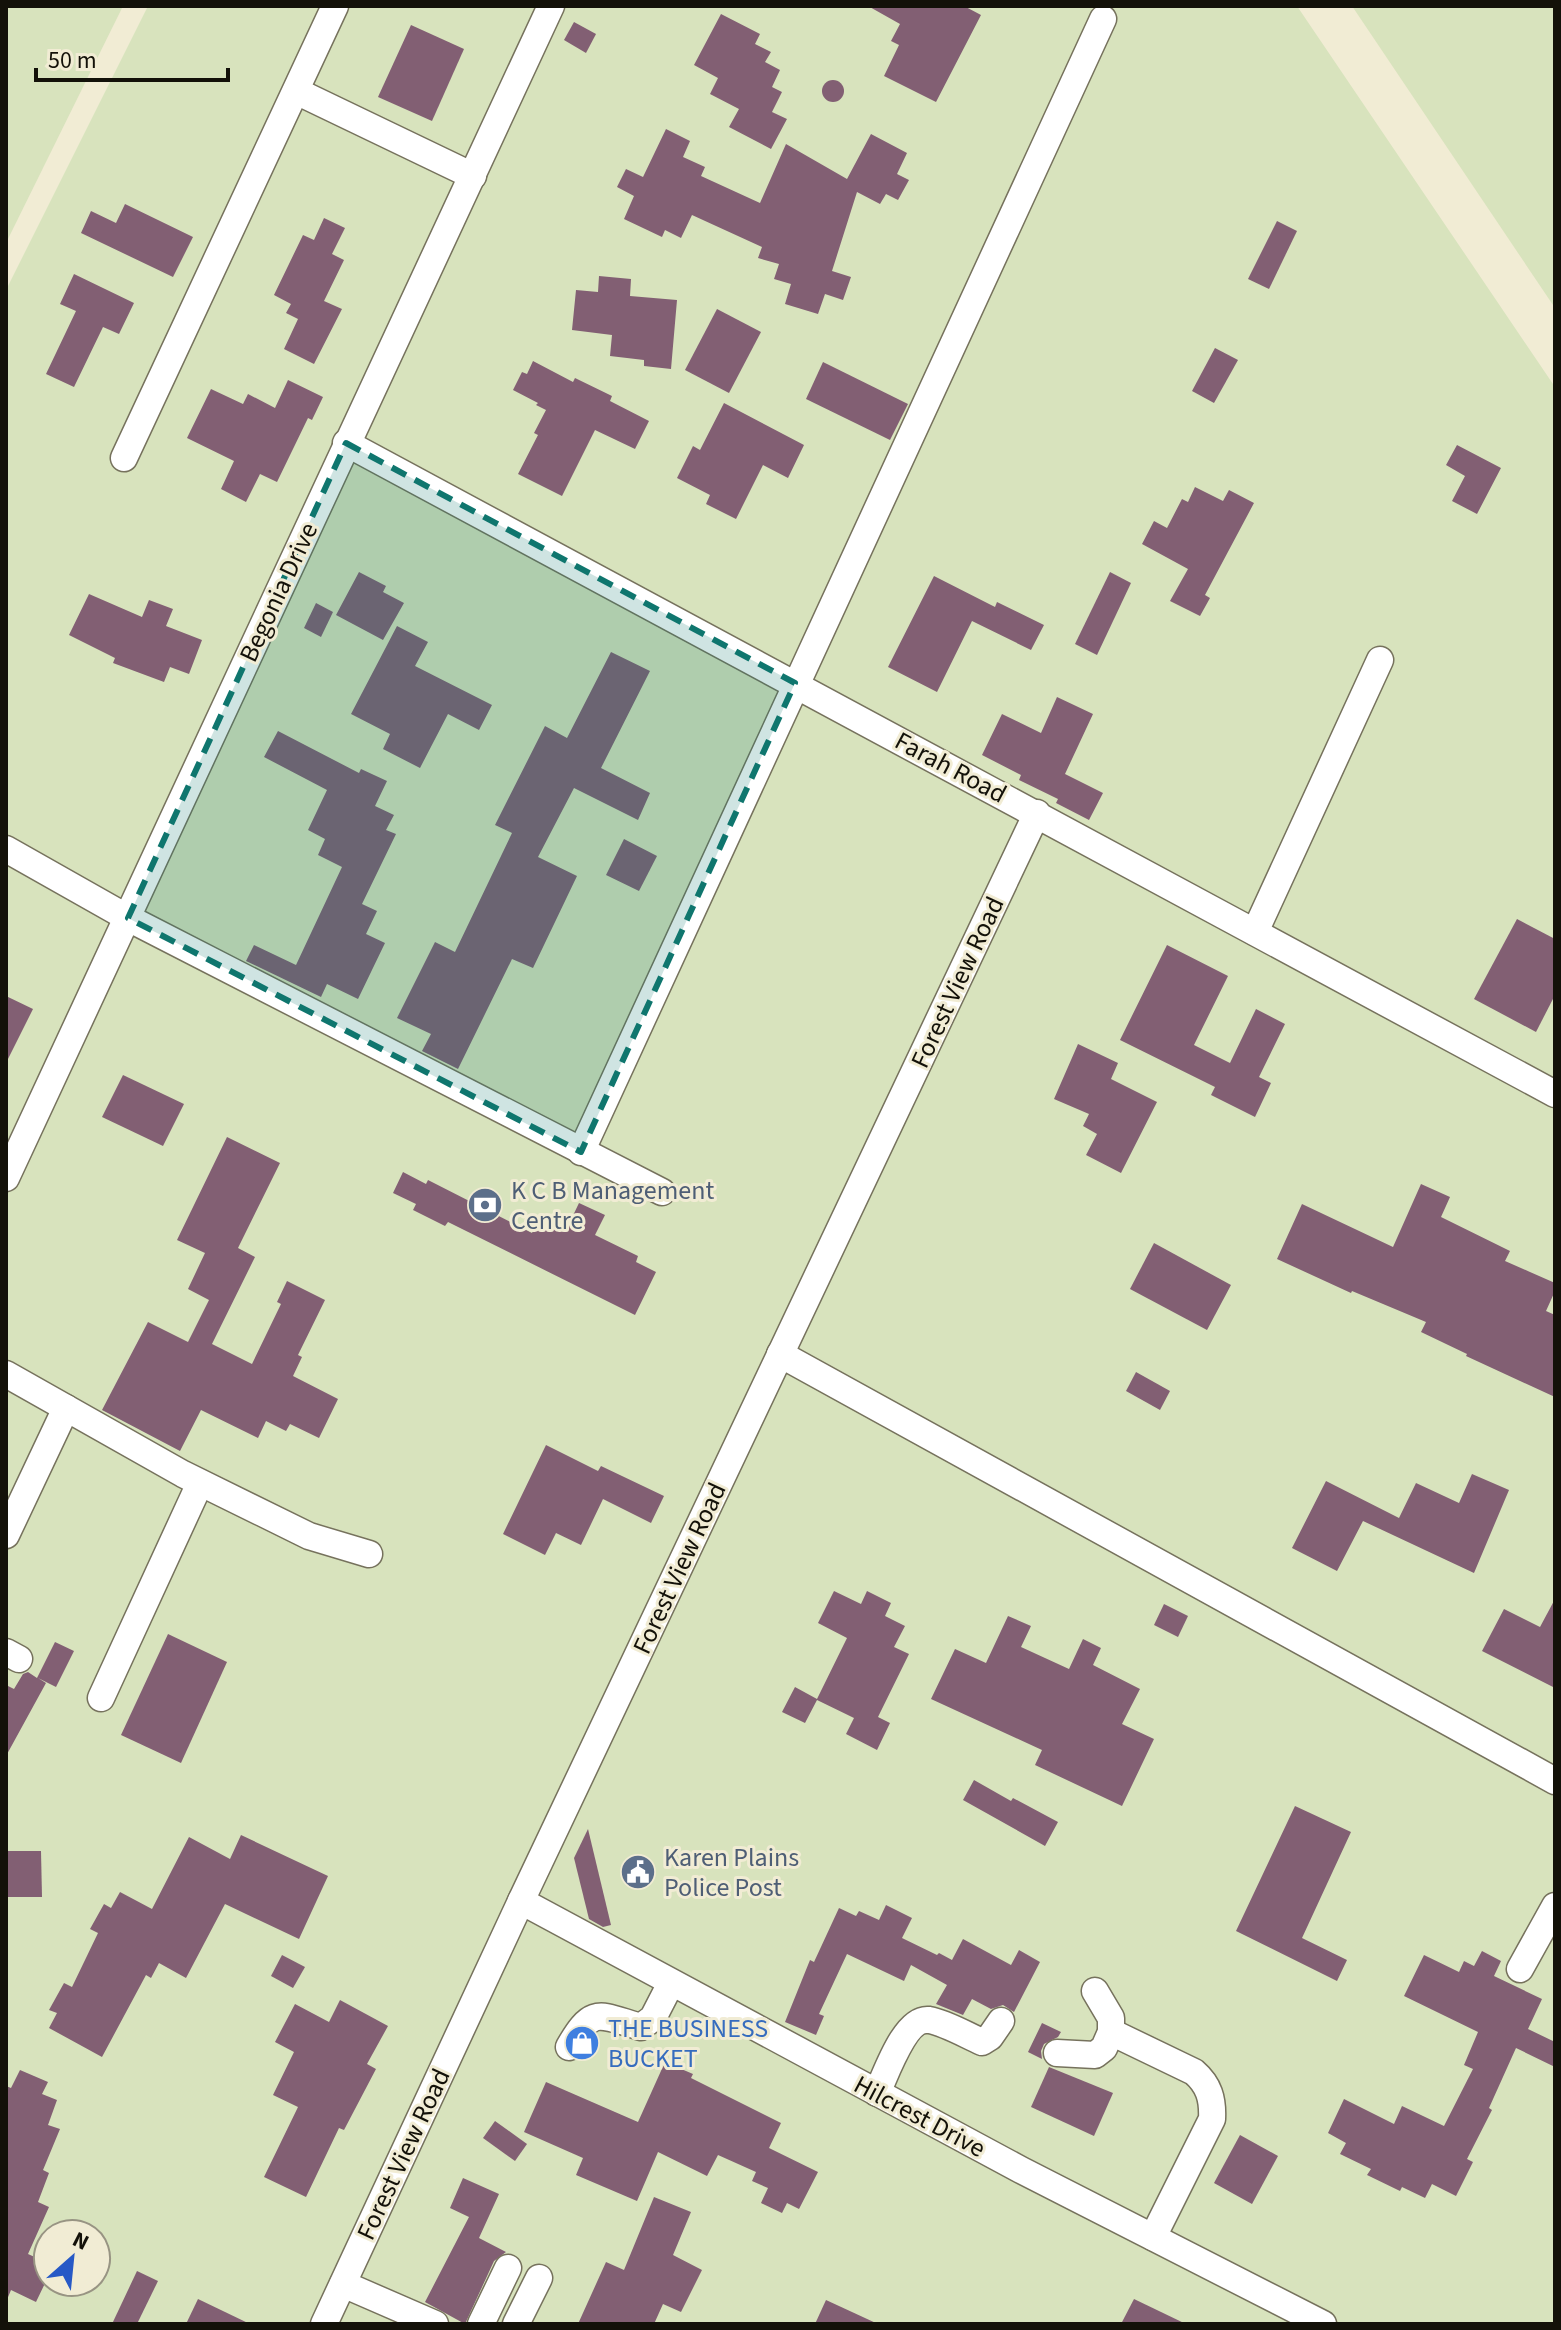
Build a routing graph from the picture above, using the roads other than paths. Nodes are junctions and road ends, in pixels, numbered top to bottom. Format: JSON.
{"nodes":[{"id":1,"x":335,"y":6,"type":"edge"},
{"id":2,"x":551,"y":6,"type":"edge"},
{"id":3,"x":1103,"y":19,"type":"dead end"},
{"id":4,"x":296,"y":91,"type":"junction"},
{"id":5,"x":473,"y":176,"type":"junction"},
{"id":6,"x":346,"y":443,"type":"junction"},
{"id":7,"x":124,"y":458,"type":"dead end"},
{"id":8,"x":1380,"y":660,"type":"dead end"},
{"id":9,"x":795,"y":683,"type":"junction"},
{"id":10,"x":1037,"y":813,"type":"junction"},
{"id":11,"x":6,"y":849,"type":"edge"},
{"id":12,"x":128,"y":918,"type":"junction"},
{"id":13,"x":1255,"y":932,"type":"junction"},
{"id":14,"x":1555,"y":1094,"type":"edge"},
{"id":15,"x":581,"y":1152,"type":"junction"},
{"id":16,"x":6,"y":1178,"type":"edge"},
{"id":17,"x":662,"y":1192,"type":"dead end"},
{"id":18,"x":780,"y":1354,"type":"junction"},
{"id":19,"x":6,"y":1374,"type":"edge"},
{"id":20,"x":66,"y":1408,"type":"junction"},
{"id":21,"x":192,"y":1478,"type":"junction"},
{"id":22,"x":6,"y":1535,"type":"edge"},
{"id":23,"x":369,"y":1554,"type":"dead end"},
{"id":24,"x":101,"y":1698,"type":"dead end"},
{"id":25,"x":1555,"y":1781,"type":"edge"},
{"id":26,"x":521,"y":1901,"type":"junction"},
{"id":27,"x":1555,"y":1906,"type":"edge"},
{"id":28,"x":1520,"y":1969,"type":"dead end"},
{"id":29,"x":671,"y":1983,"type":"junction"},
{"id":30,"x":1095,"y":1991,"type":"dead end"},
{"id":31,"x":1001,"y":2021,"type":"dead end"},
{"id":32,"x":1111,"y":2032,"type":"junction"},
{"id":33,"x":569,"y":2047,"type":"dead end"},
{"id":34,"x":1057,"y":2053,"type":"dead end"},
{"id":35,"x":877,"y":2093,"type":"junction"},
{"id":36,"x":1153,"y":2237,"type":"junction"},
{"id":37,"x":508,"y":2268,"type":"dead end"},
{"id":38,"x":539,"y":2278,"type":"dead end"},
{"id":39,"x":343,"y":2284,"type":"junction"},
{"id":40,"x":324,"y":2324,"type":"edge"},
{"id":41,"x":435,"y":2324,"type":"edge"},
{"id":42,"x":481,"y":2324,"type":"edge"},
{"id":43,"x":516,"y":2324,"type":"edge"},
{"id":44,"x":1323,"y":2324,"type":"edge"}],
"edges":[{"from":1,"to":4,"type":"street"},
{"from":2,"to":5,"type":"street","name":"Begonia Drive"},
{"from":3,"to":9,"type":"street"},
{"from":4,"to":5,"type":"street"},
{"from":4,"to":7,"type":"street"},
{"from":5,"to":6,"type":"street","name":"Begonia Drive"},
{"from":6,"to":9,"type":"street","name":"Farah Road"},
{"from":6,"to":12,"type":"street","name":"Begonia Drive"},
{"from":8,"to":13,"type":"street"},
{"from":9,"to":10,"type":"street","name":"Farah Road"},
{"from":9,"to":15,"type":"street"},
{"from":10,"to":13,"type":"street","name":"Farah Road"},
{"from":10,"to":18,"type":"street","name":"Forest View Road"},
{"from":11,"to":12,"type":"street"},
{"from":12,"to":15,"type":"street"},
{"from":12,"to":16,"type":"street","name":"Begonia Drive"},
{"from":13,"to":14,"type":"street","name":"Farah Road"},
{"from":15,"to":17,"type":"street"},
{"from":18,"to":25,"type":"street"},
{"from":18,"to":26,"type":"street","name":"Forest View Road"},
{"from":19,"to":20,"type":"street"},
{"from":20,"to":21,"type":"street"},
{"from":20,"to":22,"type":"street"},
{"from":21,"to":23,"type":"street"},
{"from":21,"to":24,"type":"street"},
{"from":26,"to":29,"type":"street","name":"Hilcrest Drive"},
{"from":26,"to":39,"type":"street","name":"Forest View Road"},
{"from":27,"to":28,"type":"street"},
{"from":29,"to":33,"type":"street"},
{"from":29,"to":35,"type":"street","name":"Hilcrest Drive"},
{"from":30,"to":32,"type":"street"},
{"from":31,"to":35,"type":"street"},
{"from":32,"to":34,"type":"street"},
{"from":32,"to":36,"type":"street"},
{"from":35,"to":36,"type":"street","name":"Hilcrest Drive"},
{"from":36,"to":44,"type":"street","name":"Hilcrest Drive"},
{"from":37,"to":42,"type":"street"},
{"from":38,"to":43,"type":"street"},
{"from":39,"to":40,"type":"street","name":"Forest View Road"},
{"from":39,"to":41,"type":"street"}]}
